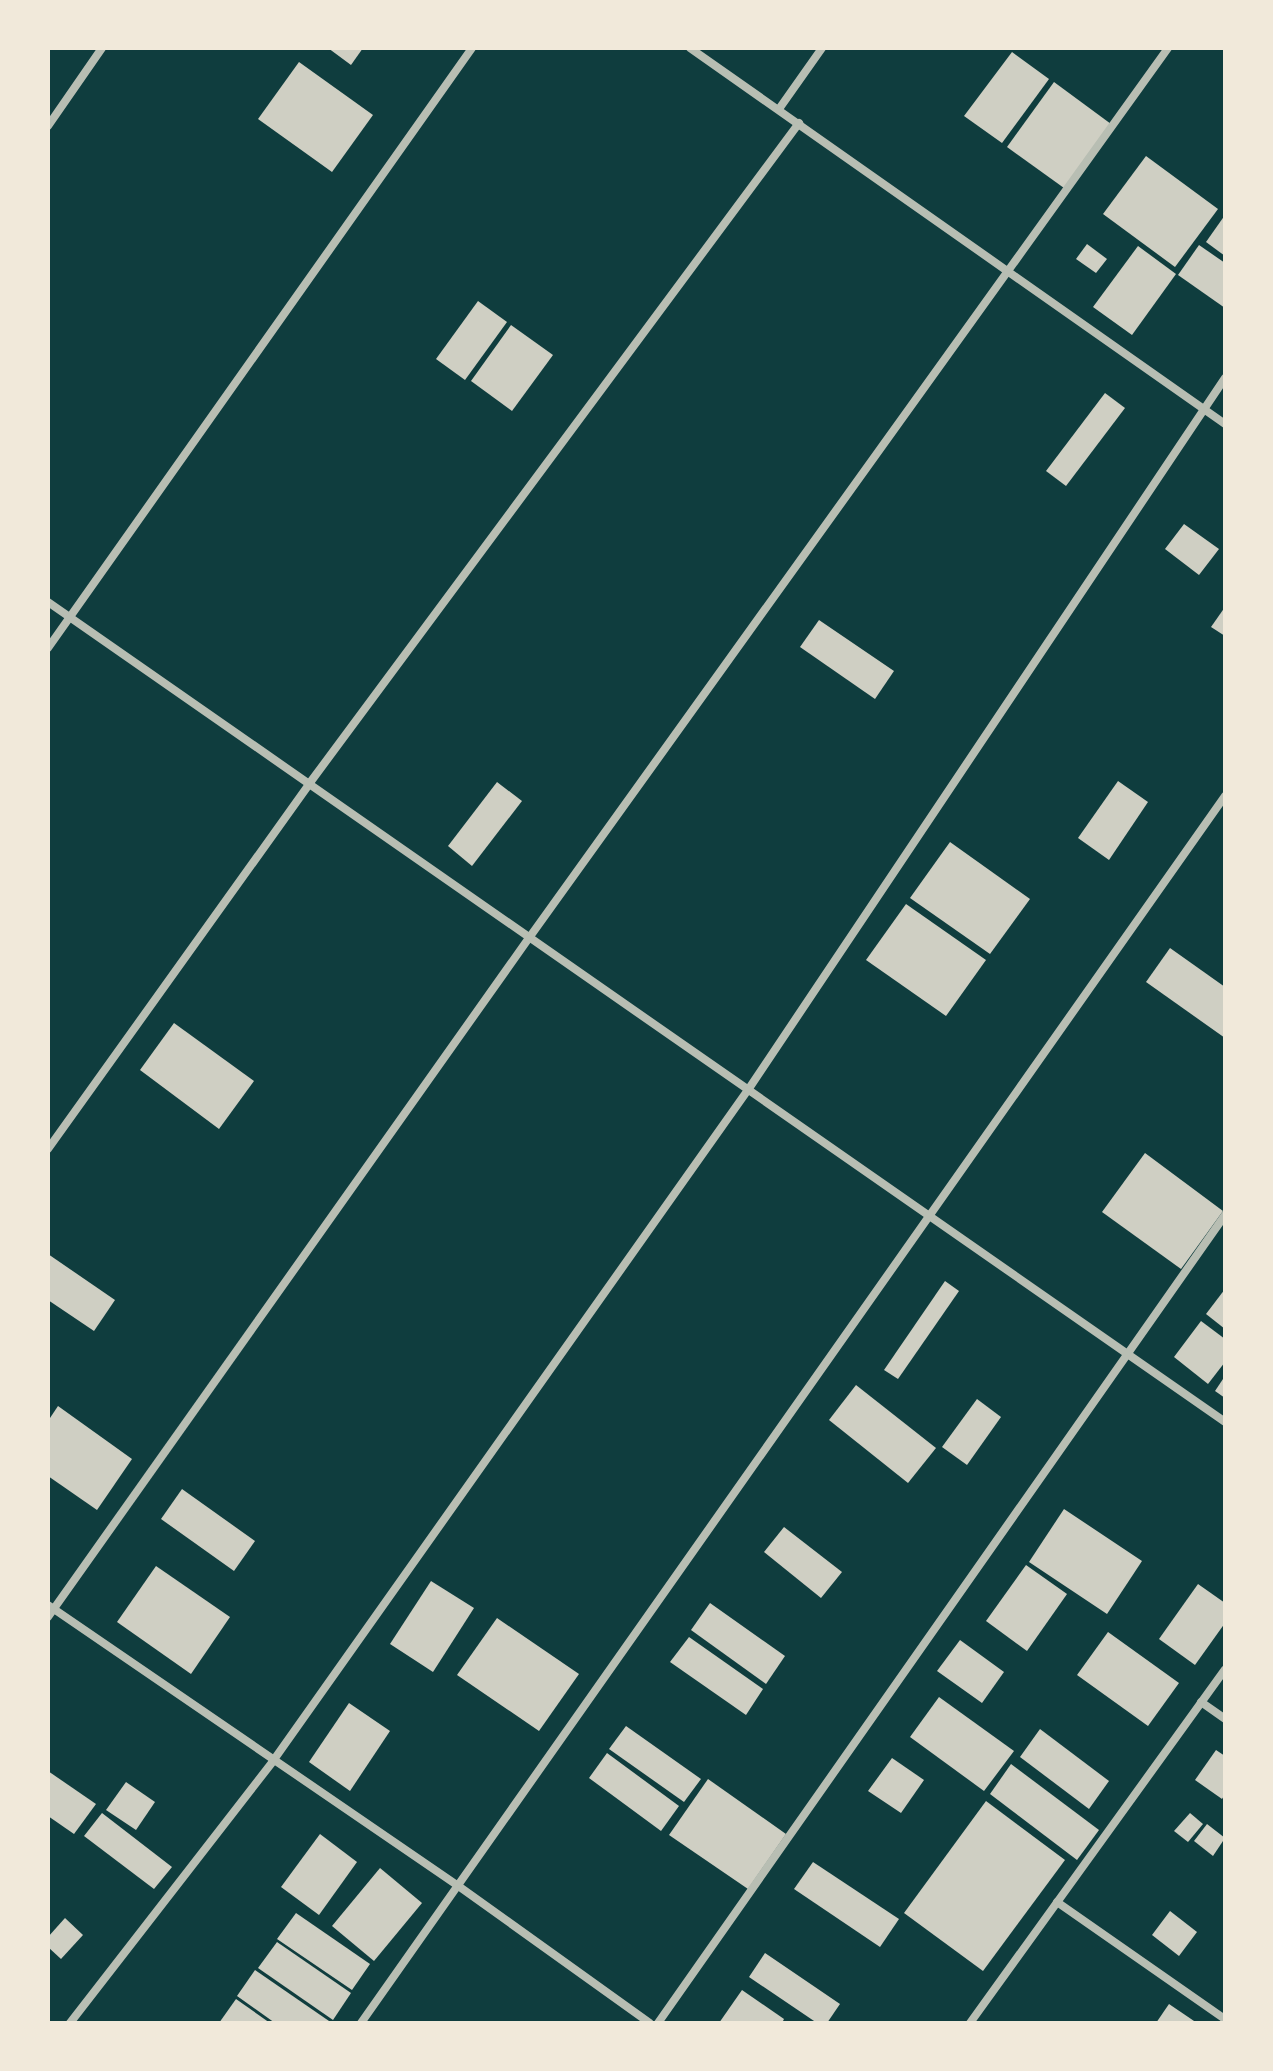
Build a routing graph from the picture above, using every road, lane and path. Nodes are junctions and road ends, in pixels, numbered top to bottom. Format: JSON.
{"nodes":[{"id":1,"x":101,"y":48,"type":"edge"},
{"id":2,"x":472,"y":48,"type":"edge"},
{"id":3,"x":690,"y":48,"type":"edge"},
{"id":4,"x":822,"y":48,"type":"edge"},
{"id":5,"x":1168,"y":48,"type":"edge"},
{"id":6,"x":779,"y":109,"type":"junction"},
{"id":7,"x":799,"y":123,"type":"junction"},
{"id":8,"x":48,"y":126,"type":"edge"},
{"id":9,"x":1011,"y":271,"type":"junction"},
{"id":10,"x":1225,"y":378,"type":"edge"},
{"id":11,"x":1204,"y":410,"type":"junction"},
{"id":12,"x":1225,"y":424,"type":"edge"},
{"id":13,"x":48,"y":602,"type":"edge"},
{"id":14,"x":70,"y":618,"type":"junction"},
{"id":15,"x":48,"y":648,"type":"edge"},
{"id":16,"x":309,"y":784,"type":"junction"},
{"id":17,"x":1225,"y":796,"type":"edge"},
{"id":18,"x":529,"y":938,"type":"junction"},
{"id":19,"x":748,"y":1090,"type":"junction"},
{"id":20,"x":48,"y":1149,"type":"edge"},
{"id":21,"x":1225,"y":1215,"type":"edge"},
{"id":22,"x":929,"y":1216,"type":"junction"},
{"id":23,"x":1129,"y":1355,"type":"junction"},
{"id":24,"x":1225,"y":1422,"type":"edge"},
{"id":25,"x":50,"y":1610,"type":"edge"},
{"id":26,"x":1225,"y":1669,"type":"edge"},
{"id":27,"x":1201,"y":1702,"type":"junction"},
{"id":28,"x":1225,"y":1719,"type":"edge"},
{"id":29,"x":273,"y":1761,"type":"junction"},
{"id":30,"x":457,"y":1885,"type":"junction"},
{"id":31,"x":1057,"y":1902,"type":"junction"},
{"id":32,"x":1225,"y":2019,"type":"edge"},
{"id":33,"x":70,"y":2023,"type":"edge"},
{"id":34,"x":361,"y":2023,"type":"edge"},
{"id":35,"x":650,"y":2023,"type":"edge"},
{"id":36,"x":658,"y":2023,"type":"edge"},
{"id":37,"x":970,"y":2023,"type":"edge"}],
"edges":[{"from":1,"to":8,"type":"street"},
{"from":2,"to":14,"type":"street"},
{"from":3,"to":6,"type":"street"},
{"from":4,"to":6,"type":"street"},
{"from":5,"to":9,"type":"street"},
{"from":6,"to":7,"type":"street"},
{"from":7,"to":9,"type":"street"},
{"from":7,"to":16,"type":"street"},
{"from":9,"to":11,"type":"street"},
{"from":9,"to":18,"type":"street"},
{"from":10,"to":11,"type":"street"},
{"from":11,"to":12,"type":"street"},
{"from":11,"to":19,"type":"street"},
{"from":13,"to":14,"type":"street"},
{"from":14,"to":15,"type":"street"},
{"from":14,"to":16,"type":"street"},
{"from":16,"to":18,"type":"street"},
{"from":16,"to":20,"type":"street"},
{"from":17,"to":22,"type":"street"},
{"from":18,"to":19,"type":"street"},
{"from":18,"to":25,"type":"street"},
{"from":19,"to":22,"type":"street"},
{"from":19,"to":29,"type":"street"},
{"from":21,"to":23,"type":"street"},
{"from":22,"to":23,"type":"street"},
{"from":22,"to":30,"type":"street"},
{"from":23,"to":24,"type":"street"},
{"from":23,"to":36,"type":"street"},
{"from":25,"to":29,"type":"street"},
{"from":26,"to":27,"type":"street"},
{"from":27,"to":28,"type":"street"},
{"from":27,"to":31,"type":"street"},
{"from":29,"to":30,"type":"street"},
{"from":29,"to":33,"type":"street"},
{"from":30,"to":34,"type":"street"},
{"from":30,"to":35,"type":"street"},
{"from":31,"to":32,"type":"street"},
{"from":31,"to":37,"type":"street"}]}
